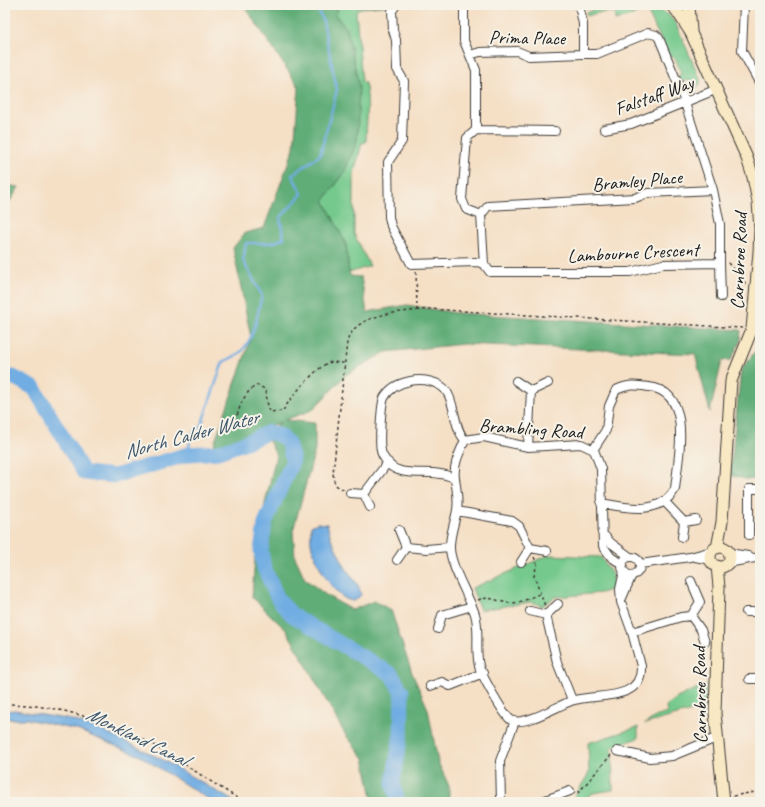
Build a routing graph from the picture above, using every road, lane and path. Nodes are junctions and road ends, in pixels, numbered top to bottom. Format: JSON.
{"nodes":[{"id":1,"x":396,"y":5,"type":"edge"},
{"id":2,"x":464,"y":5,"type":"edge"},
{"id":3,"x":579,"y":5,"type":"edge"},
{"id":4,"x":671,"y":5,"type":"edge"},
{"id":5,"x":689,"y":5,"type":"edge"},
{"id":6,"x":744,"y":5,"type":"edge"},
{"id":7,"x":691,"y":33,"type":"junction"},
{"id":8,"x":583,"y":54,"type":"junction"},
{"id":9,"x":470,"y":55,"type":"junction"},
{"id":10,"x":760,"y":84,"type":"edge"},
{"id":11,"x":715,"y":90,"type":"junction"},
{"id":12,"x":684,"y":102,"type":"junction"},
{"id":13,"x":604,"y":129,"type":"dead end"},
{"id":14,"x":476,"y":130,"type":"junction"},
{"id":15,"x":555,"y":131,"type":"dead end"},
{"id":16,"x":714,"y":190,"type":"junction"},
{"id":17,"x":481,"y":214,"type":"junction"},
{"id":18,"x":720,"y":254,"type":"junction"},
{"id":19,"x":720,"y":263,"type":"junction"},
{"id":20,"x":416,"y":264,"type":"junction"},
{"id":21,"x":484,"y":264,"type":"junction"},
{"id":22,"x":756,"y":289,"type":"junction"},
{"id":23,"x":721,"y":297,"type":"dead end"},
{"id":24,"x":417,"y":311,"type":"junction"},
{"id":25,"x":752,"y":329,"type":"junction"},
{"id":26,"x":344,"y":363,"type":"junction"},
{"id":27,"x":516,"y":381,"type":"dead end"},
{"id":28,"x":548,"y":382,"type":"dead end"},
{"id":29,"x":531,"y":390,"type":"junction"},
{"id":30,"x":234,"y":427,"type":"dead end"},
{"id":31,"x":466,"y":440,"type":"junction"},
{"id":32,"x":528,"y":447,"type":"junction"},
{"id":33,"x":593,"y":450,"type":"junction"},
{"id":34,"x":388,"y":462,"type":"junction"},
{"id":35,"x":455,"y":478,"type":"junction"},
{"id":36,"x":760,"y":489,"type":"edge"},
{"id":37,"x":350,"y":493,"type":"joint"},
{"id":38,"x":364,"y":494,"type":"junction"},
{"id":39,"x":665,"y":502,"type":"junction"},
{"id":40,"x":601,"y":503,"type":"junction"},
{"id":41,"x":370,"y":507,"type":"dead end"},
{"id":42,"x":457,"y":511,"type":"junction"},
{"id":43,"x":696,"y":520,"type":"dead end"},
{"id":44,"x":684,"y":522,"type":"junction"},
{"id":45,"x":399,"y":530,"type":"dead end"},
{"id":46,"x":602,"y":533,"type":"junction"},
{"id":47,"x":750,"y":535,"type":"dead end"},
{"id":48,"x":682,"y":537,"type":"dead end"},
{"id":49,"x":406,"y":547,"type":"junction"},
{"id":50,"x":449,"y":547,"type":"junction"},
{"id":51,"x":530,"y":548,"type":"junction"},
{"id":52,"x":547,"y":551,"type":"dead end"},
{"id":53,"x":630,"y":557,"type":"junction"},
{"id":54,"x":720,"y":557,"type":"junction"},
{"id":55,"x":756,"y":557,"type":"edge"},
{"id":56,"x":397,"y":560,"type":"dead end"},
{"id":57,"x":521,"y":562,"type":"dead end"},
{"id":58,"x":640,"y":564,"type":"junction"},
{"id":59,"x":626,"y":570,"type":"junction"},
{"id":60,"x":691,"y":581,"type":"dead end"},
{"id":61,"x":539,"y":594,"type":"junction"},
{"id":62,"x":471,"y":604,"type":"junction"},
{"id":63,"x":558,"y":604,"type":"dead end"},
{"id":64,"x":530,"y":611,"type":"dead end"},
{"id":65,"x":746,"y":612,"type":"dead end"},
{"id":66,"x":760,"y":612,"type":"edge"},
{"id":67,"x":546,"y":615,"type":"junction"},
{"id":68,"x":691,"y":616,"type":"junction"},
{"id":69,"x":438,"y":629,"type":"dead end"},
{"id":70,"x":632,"y":632,"type":"junction"},
{"id":71,"x":705,"y":642,"type":"dead end"},
{"id":72,"x":483,"y":673,"type":"junction"},
{"id":73,"x":749,"y":679,"type":"dead end"},
{"id":74,"x":760,"y":679,"type":"edge"},
{"id":75,"x":430,"y":686,"type":"dead end"},
{"id":76,"x":572,"y":700,"type":"junction"},
{"id":77,"x":5,"y":704,"type":"edge"},
{"id":78,"x":515,"y":721,"type":"junction"},
{"id":79,"x":716,"y":738,"type":"junction"},
{"id":80,"x":617,"y":751,"type":"joint"},
{"id":81,"x":570,"y":791,"type":"dead end"},
{"id":82,"x":760,"y":791,"type":"edge"},
{"id":83,"x":723,"y":800,"type":"edge"},
{"id":84,"x":546,"y":801,"type":"edge"},
{"id":85,"x":245,"y":802,"type":"edge"},
{"id":86,"x":501,"y":802,"type":"edge"},
{"id":87,"x":571,"y":802,"type":"edge"}],
"edges":[{"from":1,"to":20,"type":"street"},
{"from":2,"to":9,"type":"street"},
{"from":3,"to":8,"type":"street"},
{"from":4,"to":7,"type":"street","name":"Carnbroe Road"},
{"from":5,"to":7,"type":"street","name":"Carnbroe Road"},
{"from":6,"to":10,"type":"street"},
{"from":7,"to":11,"type":"street","name":"Carnbroe Road"},
{"from":8,"to":9,"type":"street","name":"Prima Place"},
{"from":8,"to":12,"type":"street","name":"Lambourne Crescent"},
{"from":9,"to":14,"type":"street"},
{"from":11,"to":12,"type":"street","name":"Falstaff Way"},
{"from":11,"to":22,"type":"street","name":"Carnbroe Road"},
{"from":12,"to":13,"type":"street","name":"Falstaff Way"},
{"from":12,"to":16,"type":"street","name":"Lambourne Crescent"},
{"from":14,"to":15,"type":"street"},
{"from":14,"to":17,"type":"street"},
{"from":16,"to":17,"type":"street","name":"Bramley Place"},
{"from":16,"to":18,"type":"street","name":"Lambourne Crescent"},
{"from":17,"to":21,"type":"street"},
{"from":18,"to":19,"type":"street","name":"Lambourne Crescent"},
{"from":18,"to":22,"type":"path"},
{"from":19,"to":21,"type":"street","name":"Lambourne Crescent"},
{"from":19,"to":23,"type":"street"},
{"from":20,"to":21,"type":"street","name":"Lambourne Crescent"},
{"from":20,"to":24,"type":"path"},
{"from":22,"to":25,"type":"street","name":"Carnbroe Road"},
{"from":24,"to":25,"type":"path"},
{"from":24,"to":26,"type":"path"},
{"from":25,"to":54,"type":"street","name":"Carnbroe Road"},
{"from":26,"to":30,"type":"path"},
{"from":26,"to":37,"type":"path"},
{"from":27,"to":29,"type":"street"},
{"from":28,"to":29,"type":"street"},
{"from":29,"to":32,"type":"street"},
{"from":31,"to":32,"type":"street","name":"Brambling Road"},
{"from":31,"to":34,"type":"street"},
{"from":31,"to":35,"type":"street","name":"Brambling Road"},
{"from":32,"to":33,"type":"street","name":"Brambling Road"},
{"from":33,"to":39,"type":"street"},
{"from":33,"to":40,"type":"street","name":"Brambling Road"},
{"from":34,"to":35,"type":"street"},
{"from":34,"to":38,"type":"street"},
{"from":35,"to":42,"type":"street","name":"Brambling Road"},
{"from":36,"to":47,"type":"street"},
{"from":37,"to":38,"type":"street"},
{"from":38,"to":41,"type":"street"},
{"from":39,"to":40,"type":"street"},
{"from":39,"to":44,"type":"street"},
{"from":40,"to":46,"type":"street","name":"Brambling Road"},
{"from":42,"to":50,"type":"street","name":"Brambling Road"},
{"from":42,"to":51,"type":"street"},
{"from":43,"to":44,"type":"street"},
{"from":44,"to":48,"type":"street"},
{"from":45,"to":49,"type":"street"},
{"from":46,"to":53,"type":"street"},
{"from":46,"to":59,"type":"street","name":"Brambling Road"},
{"from":49,"to":50,"type":"street"},
{"from":49,"to":56,"type":"street"},
{"from":50,"to":62,"type":"street"},
{"from":51,"to":52,"type":"street"},
{"from":51,"to":57,"type":"street"},
{"from":51,"to":61,"type":"path"},
{"from":53,"to":58,"type":"street"},
{"from":53,"to":59,"type":"street"},
{"from":54,"to":55,"type":"street"},
{"from":54,"to":58,"type":"street"},
{"from":54,"to":79,"type":"street","name":"Carnbroe Road"},
{"from":58,"to":59,"type":"street"},
{"from":59,"to":70,"type":"street"},
{"from":60,"to":68,"type":"street"},
{"from":61,"to":62,"type":"path"},
{"from":61,"to":67,"type":"path"},
{"from":62,"to":69,"type":"street"},
{"from":62,"to":72,"type":"street"},
{"from":63,"to":67,"type":"street"},
{"from":64,"to":67,"type":"street"},
{"from":65,"to":66,"type":"street"},
{"from":67,"to":76,"type":"street"},
{"from":68,"to":70,"type":"street"},
{"from":68,"to":71,"type":"street"},
{"from":70,"to":76,"type":"street"},
{"from":72,"to":75,"type":"street"},
{"from":72,"to":78,"type":"street"},
{"from":73,"to":74,"type":"street"},
{"from":76,"to":78,"type":"street"},
{"from":77,"to":85,"type":"path"},
{"from":78,"to":86,"type":"street"},
{"from":79,"to":80,"type":"street"},
{"from":79,"to":83,"type":"street","name":"Carnbroe Road"},
{"from":80,"to":87,"type":"path"},
{"from":81,"to":84,"type":"street"},
{"from":82,"to":83,"type":"path"}]}
